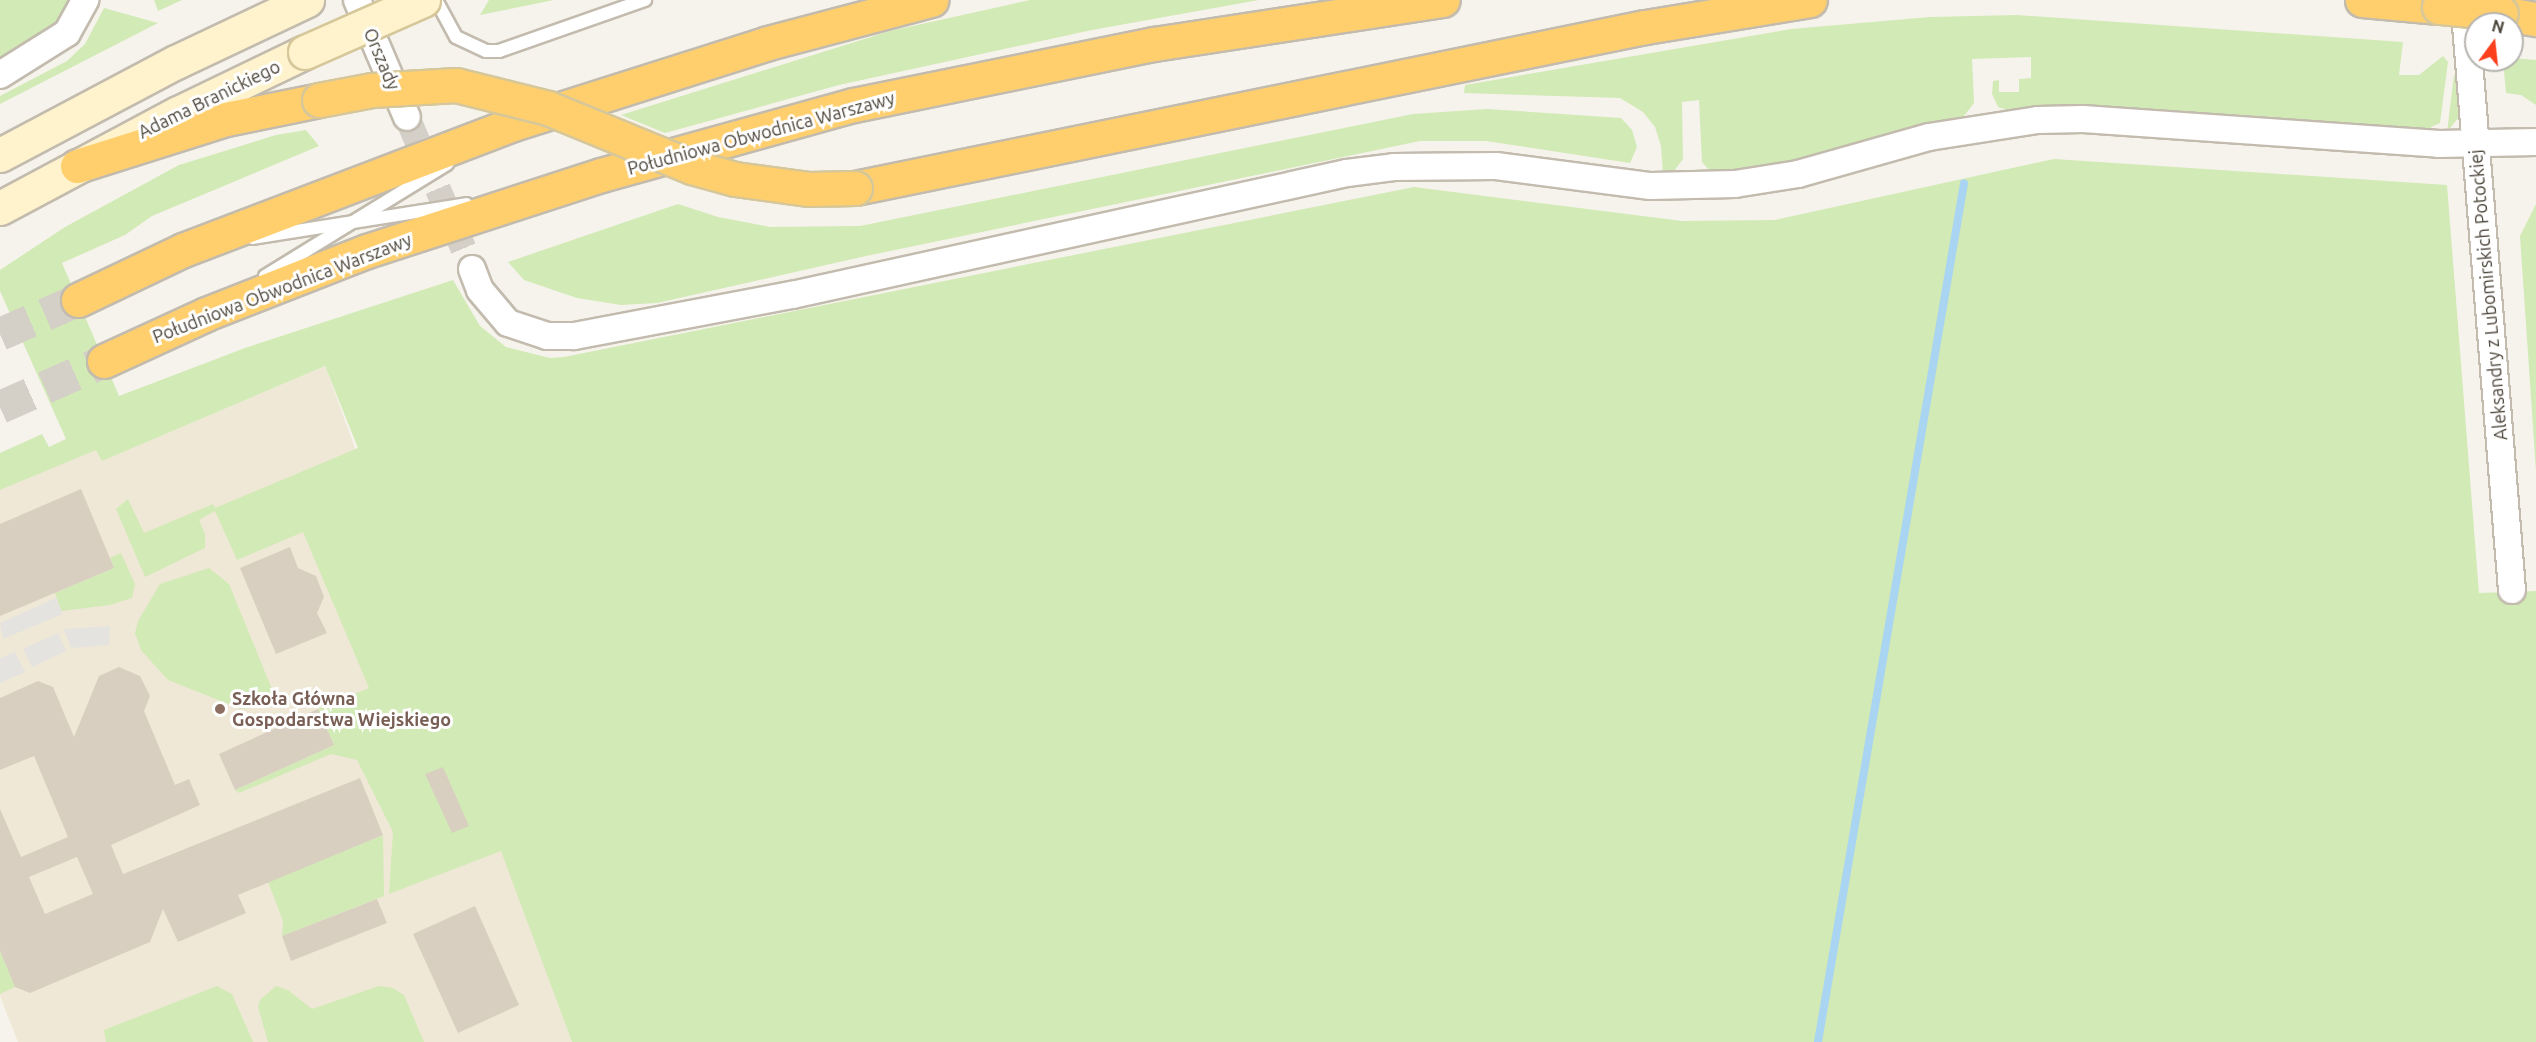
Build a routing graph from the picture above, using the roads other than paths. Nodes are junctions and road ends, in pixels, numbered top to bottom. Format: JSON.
{"nodes":[{"id":1,"x":85,"y":0,"type":"edge"},
{"id":2,"x":357,"y":0,"type":"edge"},
{"id":3,"x":423,"y":0,"type":"edge"},
{"id":4,"x":436,"y":0,"type":"edge"},
{"id":5,"x":645,"y":0,"type":"edge"},
{"id":6,"x":931,"y":0,"type":"edge"},
{"id":7,"x":1443,"y":0,"type":"edge"},
{"id":8,"x":1810,"y":0,"type":"edge"},
{"id":9,"x":2362,"y":0,"type":"edge"},
{"id":10,"x":2452,"y":4,"type":"edge"},
{"id":11,"x":296,"y":5,"type":"edge"},
{"id":12,"x":2536,"y":19,"type":"edge"},
{"id":13,"x":0,"y":75,"type":"edge"},
{"id":14,"x":407,"y":117,"type":"tunnel mouth"},
{"id":15,"x":513,"y":124,"type":"junction"},
{"id":16,"x":2536,"y":142,"type":"edge"},
{"id":17,"x":2476,"y":144,"type":"junction"},
{"id":18,"x":0,"y":155,"type":"edge"},
{"id":19,"x":77,"y":166,"type":"junction"},
{"id":20,"x":548,"y":192,"type":"junction"},
{"id":21,"x":0,"y":208,"type":"edge"},
{"id":22,"x":354,"y":220,"type":"junction"},
{"id":23,"x":183,"y":250,"type":"junction"},
{"id":24,"x":472,"y":269,"type":"tunnel mouth"},
{"id":25,"x":78,"y":300,"type":"tunnel mouth"},
{"id":26,"x":206,"y":314,"type":"junction"},
{"id":27,"x":104,"y":361,"type":"tunnel mouth"},
{"id":28,"x":2512,"y":590,"type":"dead end"}],
"edges":[{"from":1,"to":13,"type":"street"},
{"from":2,"to":14,"type":"street","name":"Orszady"},
{"from":3,"to":19,"type":"main road","name":"Adama Branickiego","bridge":true},
{"from":4,"to":5,"type":"lane"},
{"from":6,"to":15,"type":"highway"},
{"from":7,"to":20,"type":"highway","name":"Południowa Obwodnica Warszawy"},
{"from":8,"to":19,"type":"highway","bridge":true},
{"from":9,"to":10,"type":"highway"},
{"from":10,"to":12,"type":"highway","bridge":true},
{"from":10,"to":17,"type":"street","name":"Aleksandry z Lubomirskich Potockiej"},
{"from":11,"to":18,"type":"main road"},
{"from":15,"to":22,"type":"lane"},
{"from":15,"to":23,"type":"highway"},
{"from":16,"to":17,"type":"street"},
{"from":17,"to":24,"type":"street"},
{"from":17,"to":28,"type":"street","name":"Aleksandry z Lubomirskich Potockiej"},
{"from":19,"to":21,"type":"main road","name":"Adama Branickiego"},
{"from":20,"to":22,"type":"lane"},
{"from":20,"to":26,"type":"highway","name":"Południowa Obwodnica Warszawy"},
{"from":22,"to":23,"type":"lane"},
{"from":22,"to":26,"type":"lane"},
{"from":23,"to":25,"type":"highway"},
{"from":26,"to":27,"type":"highway","name":"Południowa Obwodnica Warszawy"}]}
